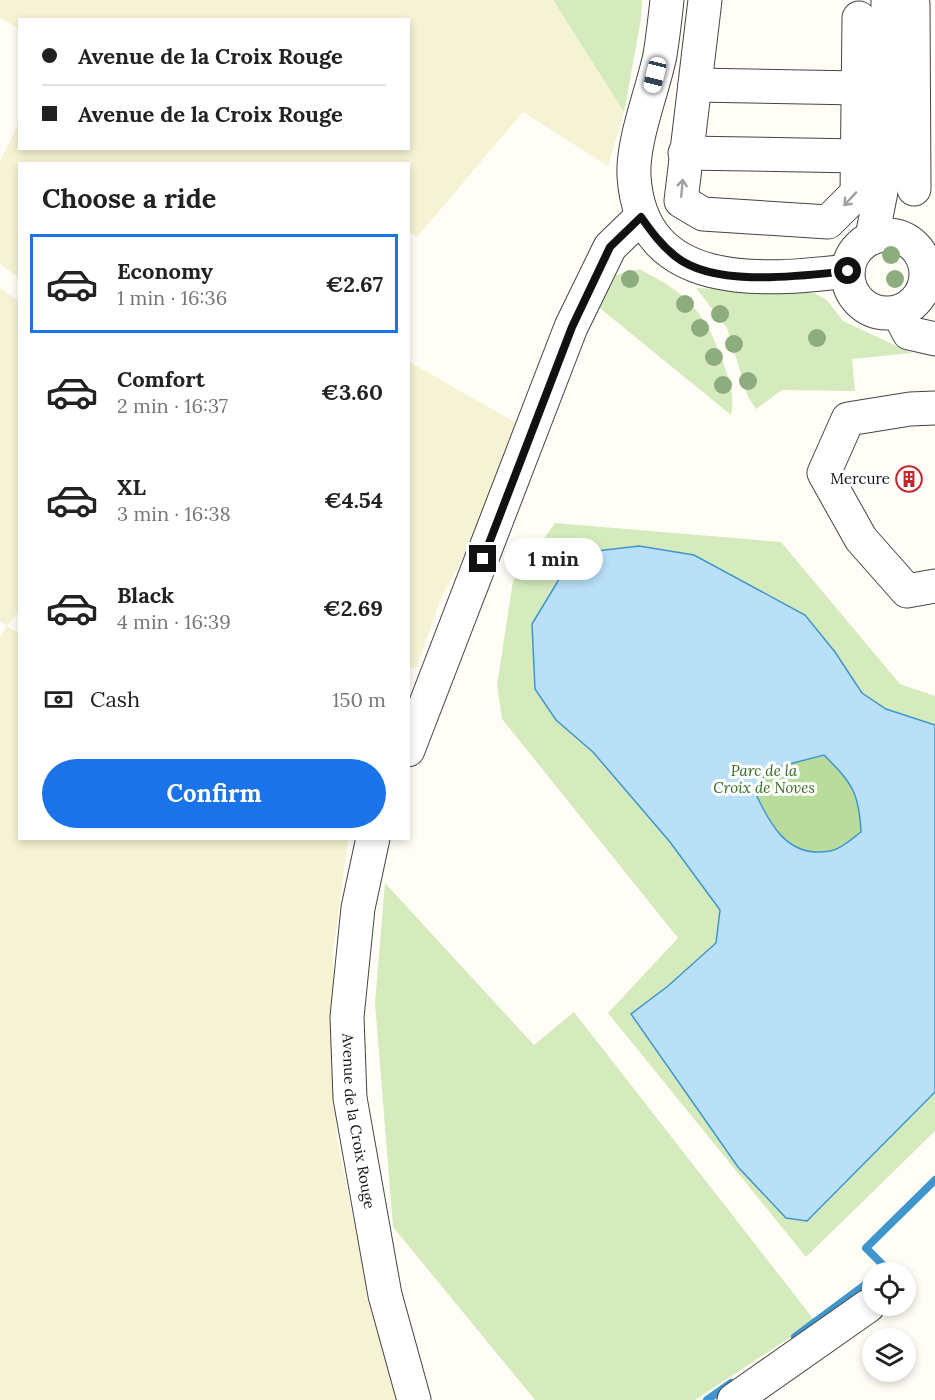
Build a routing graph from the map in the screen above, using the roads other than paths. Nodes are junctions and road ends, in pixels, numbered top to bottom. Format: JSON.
{"nodes":[{"id":1,"x":667,"y":0,"type":"edge"},
{"id":2,"x":705,"y":0,"type":"edge"},
{"id":3,"x":900,"y":2,"type":"edge"},
{"id":4,"x":859,"y":18,"type":"dead end"},
{"id":5,"x":695,"y":85,"type":"junction"},
{"id":6,"x":860,"y":88,"type":"junction"},
{"id":7,"x":685,"y":153,"type":"junction"},
{"id":8,"x":872,"y":161,"type":"junction"},
{"id":9,"x":914,"y":189,"type":"dead end"},
{"id":10,"x":641,"y":217,"type":"junction"},
{"id":11,"x":872,"y":237,"type":"junction"},
{"id":12,"x":906,"y":240,"type":"junction"},
{"id":13,"x":848,"y":271,"type":"junction"},
{"id":14,"x":931,"y":274,"type":"edge"},
{"id":15,"x":898,"y":312,"type":"junction"},
{"id":16,"x":935,"y":339,"type":"edge"},
{"id":17,"x":935,"y":408,"type":"edge"},
{"id":18,"x":935,"y":586,"type":"edge"},
{"id":19,"x":410,"y":745,"type":"edge"},
{"id":20,"x":373,"y":840,"type":"edge"},
{"id":21,"x":862,"y":1310,"type":"edge"},
{"id":22,"x":414,"y":1400,"type":"edge"},
{"id":23,"x":734,"y":1400,"type":"edge"}],
"edges":[{"from":1,"to":10,"type":"street"},
{"from":2,"to":5,"type":"street"},
{"from":3,"to":8,"type":"street"},
{"from":3,"to":9,"type":"street"},
{"from":4,"to":6,"type":"street"},
{"from":5,"to":6,"type":"street"},
{"from":5,"to":7,"type":"street"},
{"from":6,"to":8,"type":"street"},
{"from":7,"to":8,"type":"street"},
{"from":8,"to":7,"type":"street","one_way":true},
{"from":8,"to":11,"type":"street"},
{"from":8,"to":12,"type":"street"},
{"from":10,"to":13,"type":"street"},
{"from":10,"to":19,"type":"street"},
{"from":11,"to":12,"type":"street"},
{"from":11,"to":13,"type":"street"},
{"from":12,"to":14,"type":"street"},
{"from":13,"to":15,"type":"street"},
{"from":14,"to":15,"type":"street"},
{"from":15,"to":16,"type":"street"},
{"from":17,"to":18,"type":"street"},
{"from":20,"to":22,"type":"street","name":"Avenue de la Croix Rouge"},
{"from":21,"to":23,"type":"street"}]}
